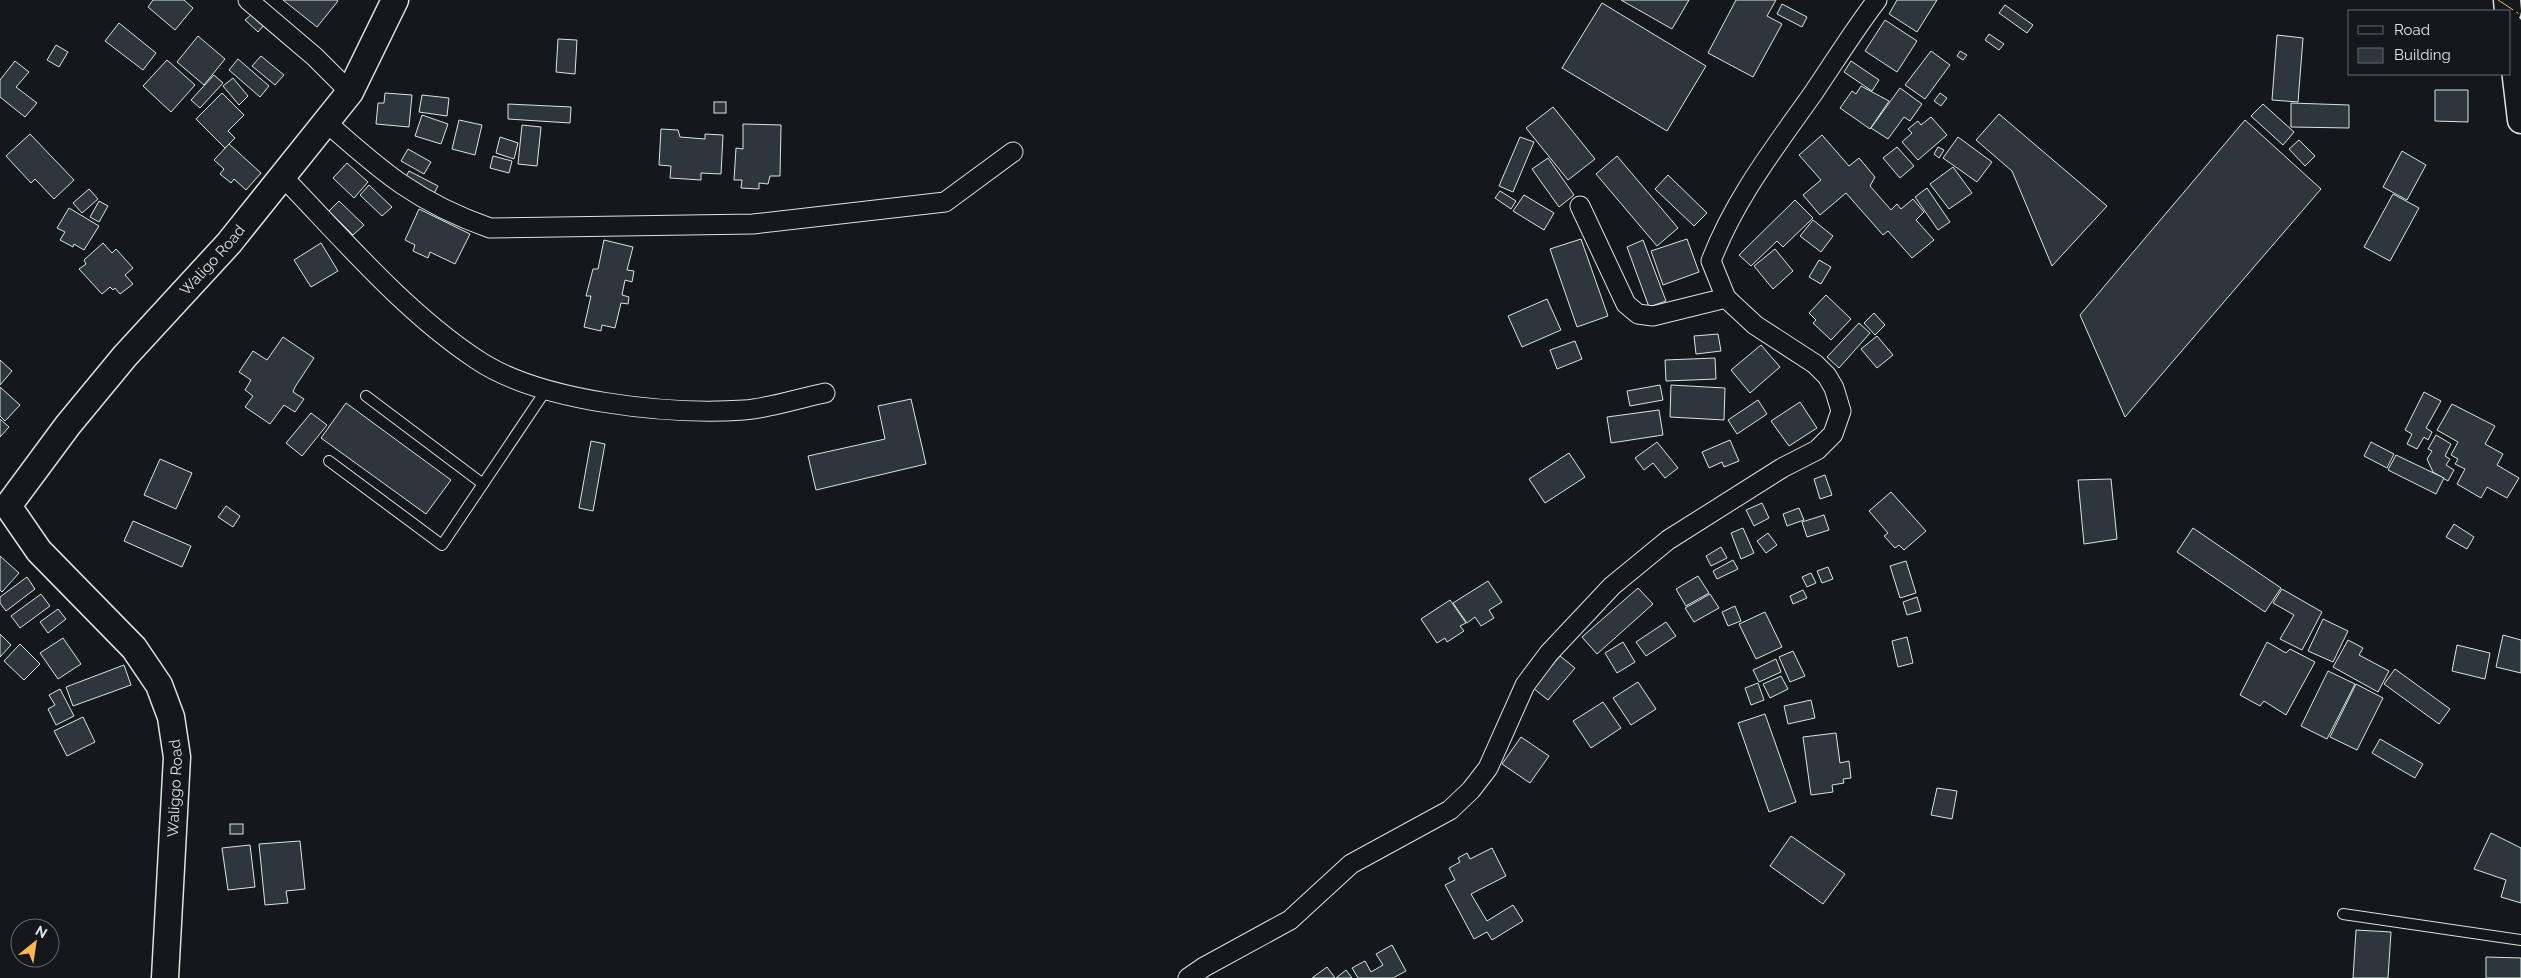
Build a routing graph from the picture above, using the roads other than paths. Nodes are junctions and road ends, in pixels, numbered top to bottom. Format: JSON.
{"nodes":[{"id":1,"x":248,"y":0,"type":"edge"},
{"id":2,"x":395,"y":0,"type":"edge"},
{"id":3,"x":1877,"y":0,"type":"edge"},
{"id":4,"x":2511,"y":35,"type":"edge"},
{"id":5,"x":350,"y":92,"type":"junction"},
{"id":6,"x":2521,"y":120,"type":"edge"},
{"id":7,"x":326,"y":122,"type":"junction"},
{"id":8,"x":1013,"y":152,"type":"dead end"},
{"id":9,"x":283,"y":177,"type":"junction"},
{"id":10,"x":1580,"y":206,"type":"dead end"},
{"id":11,"x":1726,"y":298,"type":"junction"},
{"id":12,"x":546,"y":390,"type":"junction"},
{"id":13,"x":825,"y":393,"type":"dead end"},
{"id":14,"x":366,"y":396,"type":"dead end"},
{"id":15,"x":329,"y":461,"type":"dead end"},
{"id":16,"x":483,"y":484,"type":"junction"},
{"id":17,"x":3,"y":507,"type":"edge"},
{"id":18,"x":2343,"y":914,"type":"dead end"},
{"id":19,"x":2521,"y":940,"type":"edge"},
{"id":20,"x":165,"y":978,"type":"edge"},
{"id":21,"x":1188,"y":978,"type":"edge"}],
"edges":[{"from":1,"to":5,"type":"street"},
{"from":2,"to":5,"type":"street","name":"Waligo Road"},
{"from":3,"to":11,"type":"street"},
{"from":4,"to":6,"type":"street"},
{"from":5,"to":7,"type":"street","name":"Waligo Road"},
{"from":7,"to":8,"type":"street"},
{"from":7,"to":9,"type":"street","name":"Waligo Road"},
{"from":9,"to":12,"type":"street"},
{"from":9,"to":17,"type":"street","name":"Waligo Road"},
{"from":10,"to":11,"type":"street"},
{"from":11,"to":21,"type":"street"},
{"from":12,"to":13,"type":"street"},
{"from":12,"to":16,"type":"lane"},
{"from":14,"to":16,"type":"lane"},
{"from":15,"to":16,"type":"lane"},
{"from":17,"to":20,"type":"street","name":"Waliggo Road"},
{"from":18,"to":19,"type":"lane"}]}
